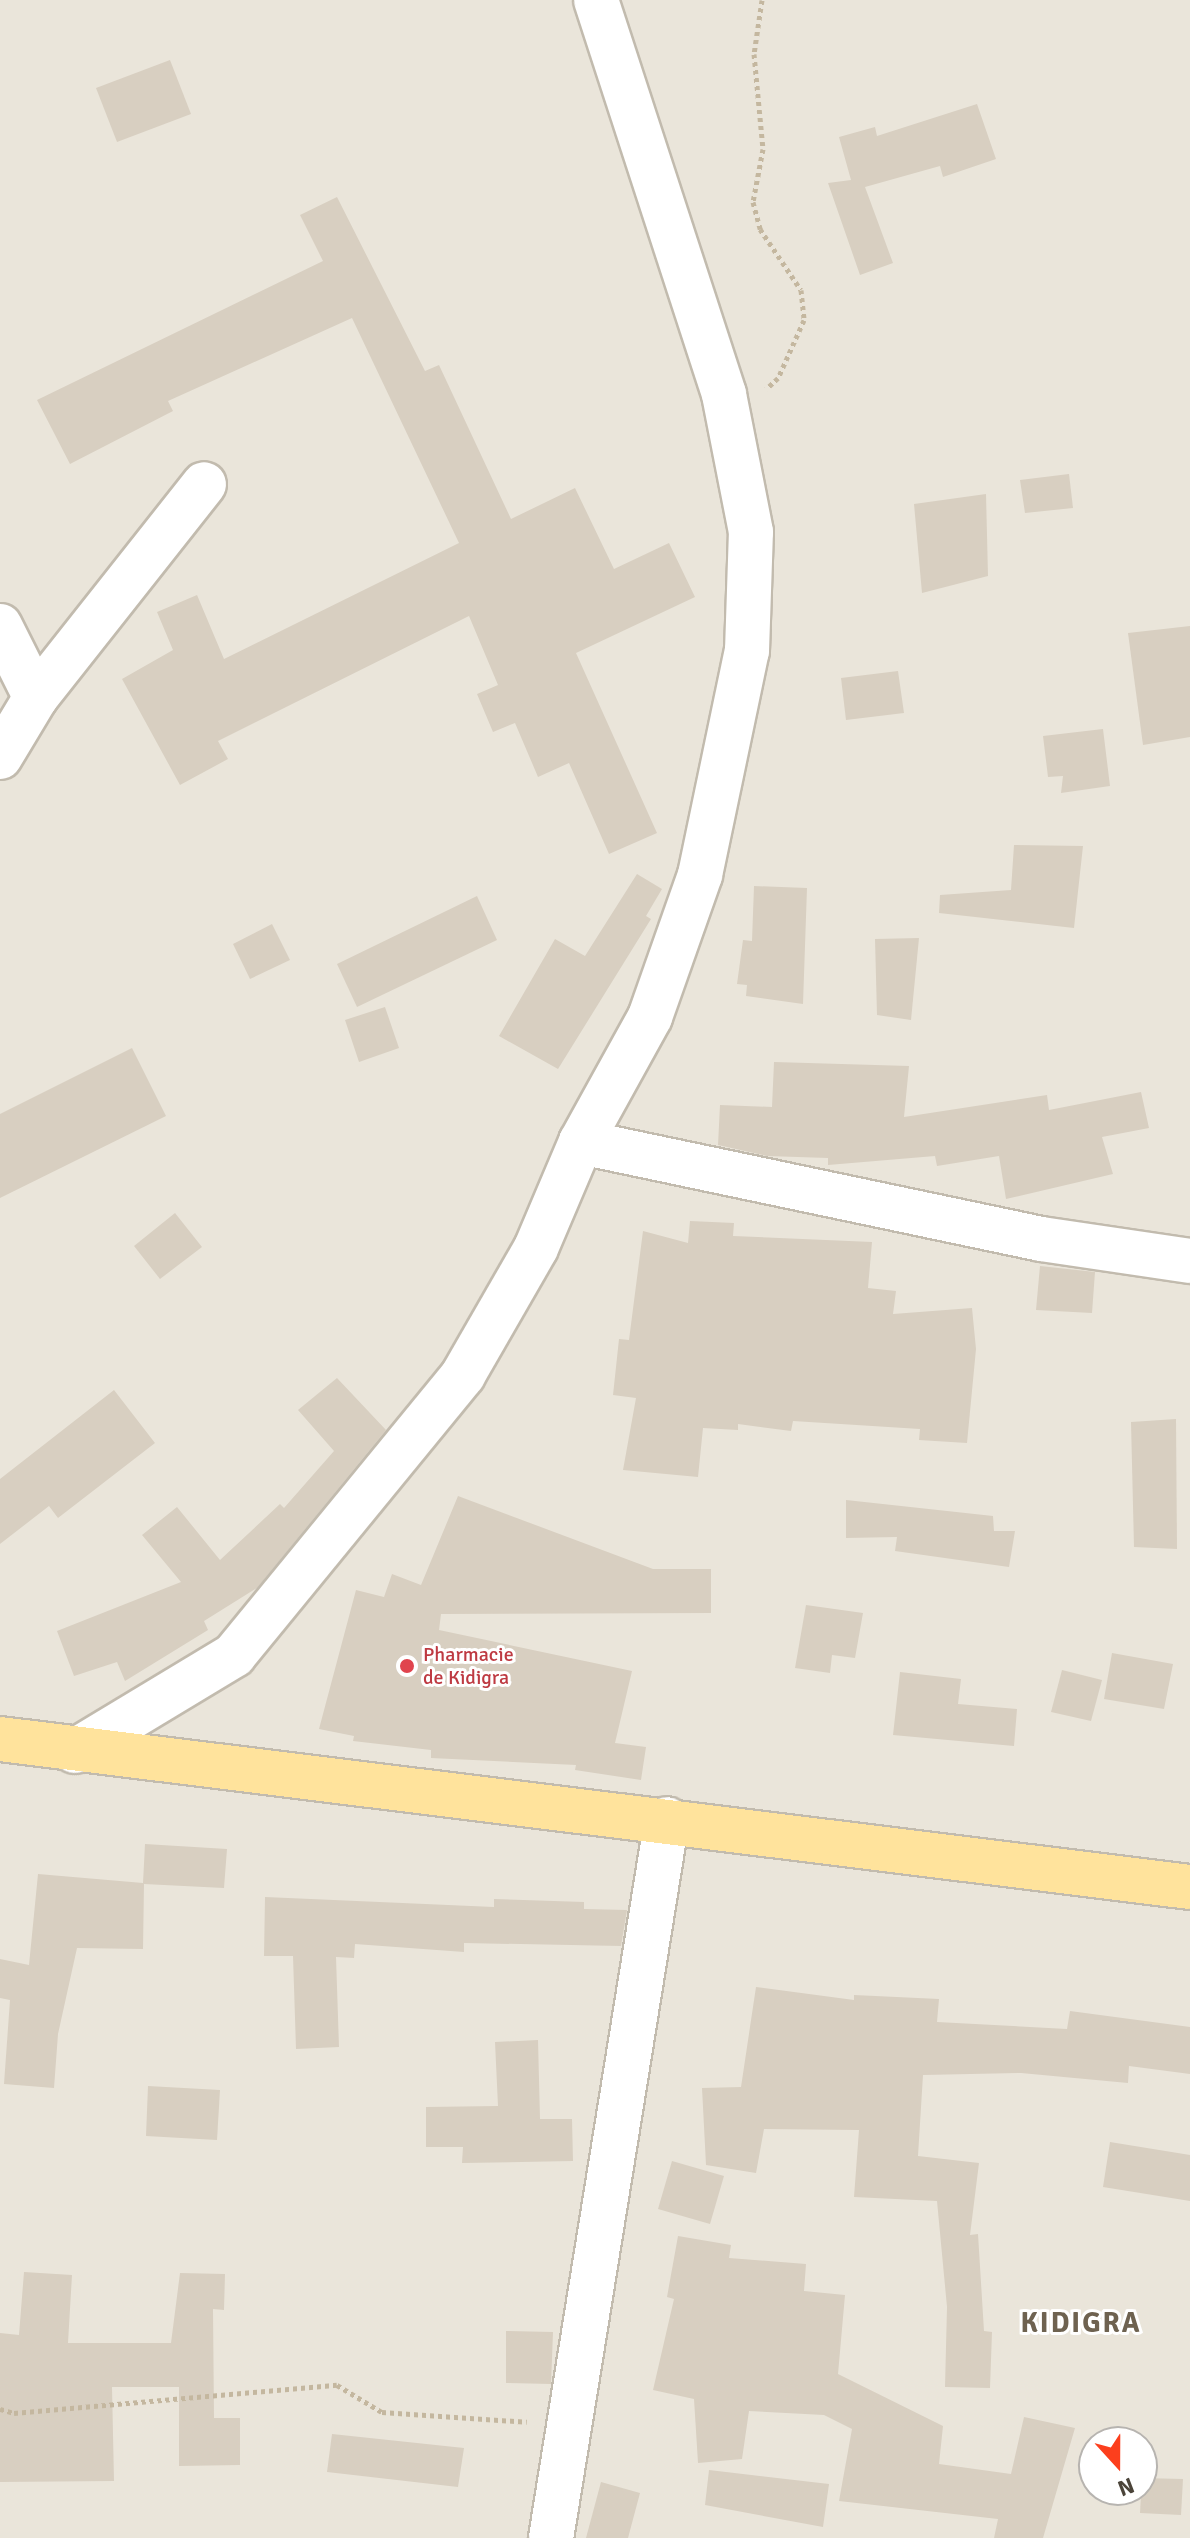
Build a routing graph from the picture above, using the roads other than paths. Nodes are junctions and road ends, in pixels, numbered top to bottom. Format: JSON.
{"nodes":[{"id":1,"x":596,"y":0,"type":"edge"},
{"id":2,"x":204,"y":484,"type":"dead end"},
{"id":3,"x":0,"y":626,"type":"edge"},
{"id":4,"x":36,"y":698,"type":"junction"},
{"id":5,"x":0,"y":757,"type":"edge"},
{"id":6,"x":581,"y":1142,"type":"junction"},
{"id":7,"x":1190,"y":1261,"type":"edge"},
{"id":8,"x":1,"y":1744,"type":"edge"},
{"id":9,"x":75,"y":1751,"type":"junction"},
{"id":10,"x":667,"y":1819,"type":"junction"},
{"id":11,"x":1190,"y":1887,"type":"edge"},
{"id":12,"x":551,"y":2538,"type":"edge"}],
"edges":[{"from":1,"to":6,"type":"street"},
{"from":2,"to":4,"type":"street"},
{"from":3,"to":4,"type":"street"},
{"from":4,"to":5,"type":"street"},
{"from":6,"to":7,"type":"street"},
{"from":6,"to":9,"type":"street"},
{"from":8,"to":9,"type":"main road"},
{"from":9,"to":10,"type":"main road"},
{"from":10,"to":11,"type":"main road"},
{"from":10,"to":12,"type":"street"}]}
